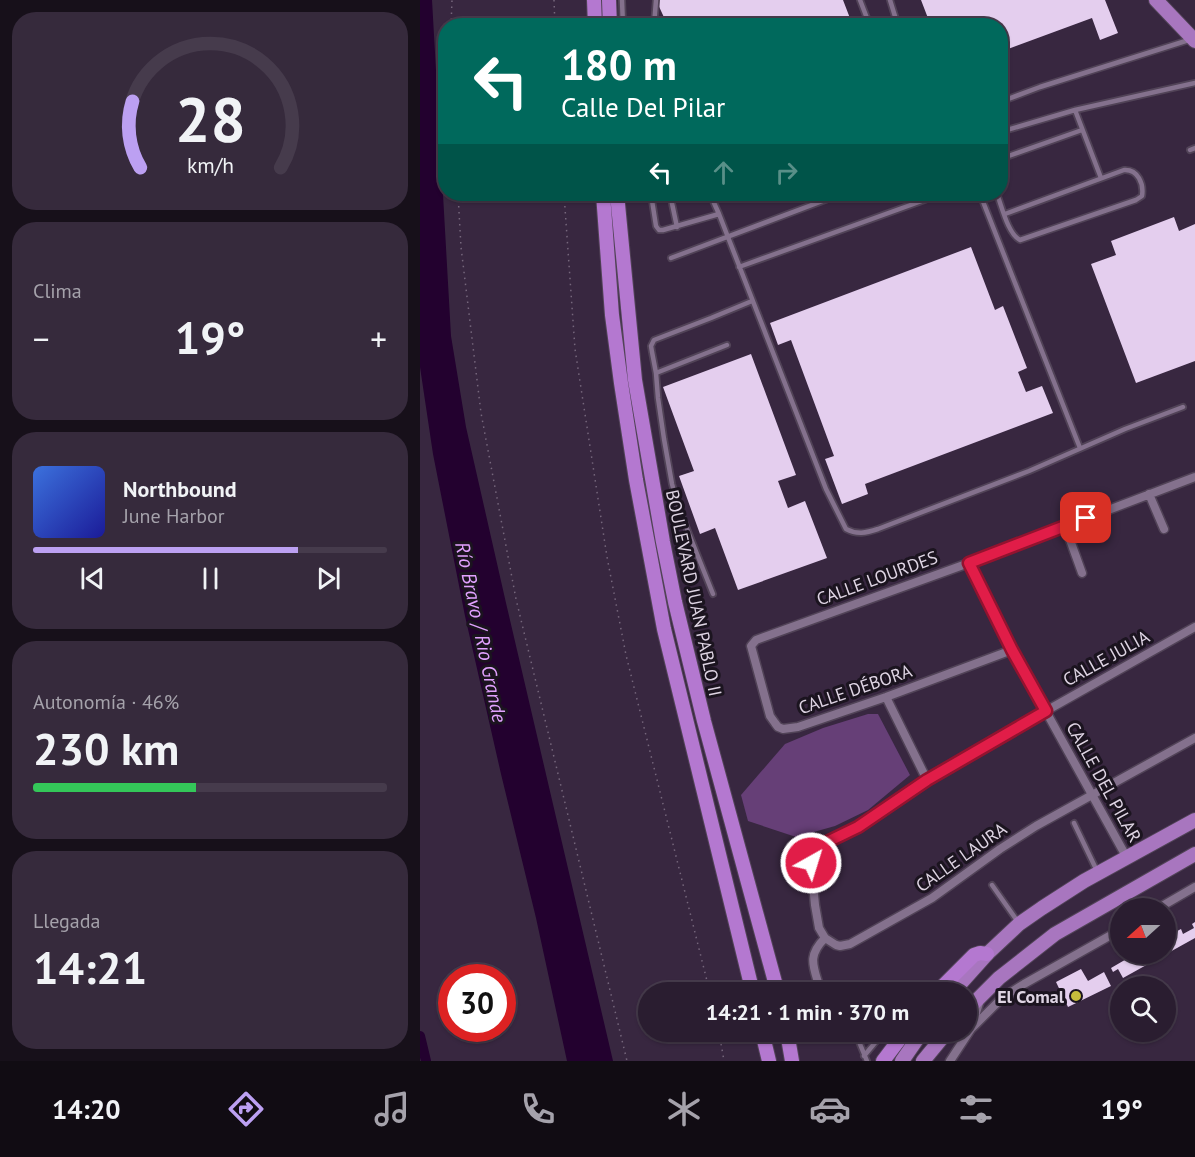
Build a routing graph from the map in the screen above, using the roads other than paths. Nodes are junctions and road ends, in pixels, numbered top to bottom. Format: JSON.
{"nodes":[{"id":1,"x":594,"y":0,"type":"edge"},
{"id":2,"x":609,"y":0,"type":"edge"},
{"id":3,"x":622,"y":0,"type":"edge"},
{"id":4,"x":656,"y":0,"type":"edge"},
{"id":5,"x":860,"y":0,"type":"edge"},
{"id":6,"x":890,"y":0,"type":"edge"},
{"id":7,"x":1156,"y":0,"type":"edge"},
{"id":8,"x":595,"y":18,"type":"edge"},
{"id":9,"x":610,"y":18,"type":"edge"},
{"id":10,"x":623,"y":18,"type":"edge"},
{"id":11,"x":655,"y":18,"type":"edge"},
{"id":12,"x":867,"y":18,"type":"edge"},
{"id":13,"x":896,"y":18,"type":"edge"},
{"id":14,"x":1194,"y":40,"type":"edge"},
{"id":15,"x":1195,"y":83,"type":"edge"},
{"id":16,"x":1008,"y":99,"type":"edge"},
{"id":17,"x":1075,"y":110,"type":"junction"},
{"id":18,"x":1008,"y":130,"type":"edge"},
{"id":19,"x":1082,"y":130,"type":"junction"},
{"id":20,"x":1008,"y":156,"type":"edge"},
{"id":21,"x":1101,"y":178,"type":"junction"},
{"id":22,"x":604,"y":201,"type":"edge"},
{"id":23,"x":617,"y":201,"type":"edge"},
{"id":24,"x":652,"y":201,"type":"edge"},
{"id":25,"x":671,"y":201,"type":"edge"},
{"id":26,"x":713,"y":201,"type":"edge"},
{"id":27,"x":823,"y":201,"type":"edge"},
{"id":28,"x":922,"y":201,"type":"edge"},
{"id":29,"x":983,"y":201,"type":"edge"},
{"id":30,"x":1000,"y":201,"type":"edge"},
{"id":31,"x":719,"y":214,"type":"junction"},
{"id":32,"x":1005,"y":214,"type":"junction"},
{"id":33,"x":677,"y":227,"type":"junction"},
{"id":34,"x":728,"y":237,"type":"junction"},
{"id":35,"x":670,"y":258,"type":"dead end"},
{"id":36,"x":739,"y":267,"type":"junction"},
{"id":37,"x":752,"y":301,"type":"junction"},
{"id":38,"x":727,"y":345,"type":"dead end"},
{"id":39,"x":656,"y":373,"type":"junction"},
{"id":40,"x":1183,"y":407,"type":"dead end"},
{"id":41,"x":1080,"y":448,"type":"junction"},
{"id":42,"x":1195,"y":477,"type":"edge"},
{"id":43,"x":1149,"y":494,"type":"junction"},
{"id":44,"x":1065,"y":526,"type":"junction"},
{"id":45,"x":1164,"y":529,"type":"dead end"},
{"id":46,"x":969,"y":563,"type":"junction"},
{"id":47,"x":1083,"y":573,"type":"dead end"},
{"id":48,"x":713,"y":594,"type":"dead end"},
{"id":49,"x":1195,"y":627,"type":"edge"},
{"id":50,"x":1012,"y":650,"type":"junction"},
{"id":51,"x":754,"y":657,"type":"joint"},
{"id":52,"x":886,"y":697,"type":"junction"},
{"id":53,"x":1046,"y":711,"type":"junction"},
{"id":54,"x":1195,"y":738,"type":"edge"},
{"id":55,"x":927,"y":780,"type":"junction"},
{"id":56,"x":1092,"y":795,"type":"junction"},
{"id":57,"x":1195,"y":820,"type":"edge"},
{"id":58,"x":1074,"y":823,"type":"dead end"},
{"id":59,"x":1195,"y":854,"type":"edge"},
{"id":60,"x":1127,"y":858,"type":"junction"},
{"id":61,"x":1099,"y":874,"type":"junction"},
{"id":62,"x":992,"y":885,"type":"dead end"},
{"id":63,"x":1195,"y":887,"type":"edge"},
{"id":64,"x":1176,"y":898,"type":"edge"},
{"id":65,"x":1019,"y":924,"type":"junction"},
{"id":66,"x":1110,"y":936,"type":"edge"},
{"id":67,"x":825,"y":938,"type":"junction"},
{"id":68,"x":987,"y":954,"type":"junction"},
{"id":69,"x":750,"y":982,"type":"edge"},
{"id":70,"x":775,"y":982,"type":"edge"},
{"id":71,"x":818,"y":982,"type":"edge"},
{"id":72,"x":947,"y":982,"type":"edge"},
{"id":73,"x":962,"y":982,"type":"edge"},
{"id":74,"x":982,"y":995,"type":"junction"},
{"id":75,"x":977,"y":1000,"type":"edge"},
{"id":76,"x":977,"y":1009,"type":"edge"},
{"id":77,"x":977,"y":1022,"type":"edge"},
{"id":78,"x":764,"y":1042,"type":"edge"},
{"id":79,"x":789,"y":1042,"type":"edge"},
{"id":80,"x":859,"y":1042,"type":"edge"},
{"id":81,"x":877,"y":1042,"type":"edge"},
{"id":82,"x":897,"y":1042,"type":"edge"},
{"id":83,"x":915,"y":1042,"type":"edge"},
{"id":84,"x":939,"y":1042,"type":"edge"},
{"id":85,"x":962,"y":1042,"type":"edge"},
{"id":86,"x":865,"y":1058,"type":"edge"},
{"id":87,"x":952,"y":1060,"type":"edge"},
{"id":88,"x":769,"y":1061,"type":"edge"},
{"id":89,"x":792,"y":1061,"type":"edge"},
{"id":90,"x":883,"y":1061,"type":"edge"},
{"id":91,"x":902,"y":1061,"type":"edge"},
{"id":92,"x":923,"y":1061,"type":"edge"}],
"edges":[{"from":1,"to":8,"type":"highway"},
{"from":2,"to":9,"type":"highway"},
{"from":3,"to":10,"type":"lane"},
{"from":4,"to":11,"type":"lane"},
{"from":5,"to":12,"type":"lane"},
{"from":6,"to":13,"type":"lane"},
{"from":7,"to":14,"type":"main road"},
{"from":14,"to":16,"type":"lane"},
{"from":15,"to":17,"type":"lane"},
{"from":17,"to":18,"type":"lane"},
{"from":17,"to":19,"type":"lane"},
{"from":19,"to":20,"type":"lane"},
{"from":19,"to":21,"type":"lane"},
{"from":21,"to":32,"type":"lane"},
{"from":21,"to":32,"type":"lane"},
{"from":22,"to":69,"type":"highway","name":"BOULEVARD JUAN PABLO II"},
{"from":23,"to":70,"type":"highway","name":"BOULEVARD JUAN PABLO II"},
{"from":24,"to":33,"type":"lane"},
{"from":25,"to":33,"type":"lane"},
{"from":26,"to":31,"type":"lane"},
{"from":27,"to":34,"type":"lane"},
{"from":28,"to":36,"type":"lane"},
{"from":29,"to":41,"type":"lane"},
{"from":30,"to":32,"type":"lane"},
{"from":31,"to":33,"type":"lane"},
{"from":31,"to":34,"type":"lane"},
{"from":34,"to":35,"type":"lane"},
{"from":34,"to":36,"type":"lane"},
{"from":36,"to":37,"type":"lane"},
{"from":37,"to":39,"type":"lane"},
{"from":37,"to":41,"type":"lane"},
{"from":38,"to":39,"type":"lane"},
{"from":39,"to":48,"type":"lane"},
{"from":40,"to":41,"type":"lane"},
{"from":42,"to":43,"type":"street","name":"CALLE LOURDES"},
{"from":43,"to":44,"type":"street","name":"CALLE LOURDES"},
{"from":43,"to":45,"type":"street"},
{"from":44,"to":46,"type":"street","name":"CALLE LOURDES"},
{"from":44,"to":47,"type":"street"},
{"from":46,"to":50,"type":"street","name":"CALLE DEL PILAR"},
{"from":46,"to":51,"type":"street","name":"CALLE LOURDES"},
{"from":49,"to":53,"type":"street","name":"CALLE JULIA"},
{"from":50,"to":52,"type":"street","name":"CALLE DÉBORA"},
{"from":50,"to":53,"type":"street","name":"CALLE DEL PILAR"},
{"from":51,"to":52,"type":"street","name":"CALLE DÉBORA"},
{"from":52,"to":55,"type":"street"},
{"from":53,"to":55,"type":"street","name":"CALLE JULIA"},
{"from":53,"to":56,"type":"street","name":"CALLE DEL PILAR"},
{"from":54,"to":56,"type":"street","name":"CALLE LAURA"},
{"from":55,"to":67,"type":"street","name":"CALLE JULIA"},
{"from":56,"to":60,"type":"street","name":"CALLE DEL PILAR"},
{"from":56,"to":67,"type":"street","name":"CALLE LAURA"},
{"from":57,"to":60,"type":"main road"},
{"from":58,"to":61,"type":"lane"},
{"from":59,"to":74,"type":"main road"},
{"from":60,"to":61,"type":"main road"},
{"from":61,"to":65,"type":"main road"},
{"from":62,"to":65,"type":"lane"},
{"from":63,"to":64,"type":"street"},
{"from":65,"to":68,"type":"main road"},
{"from":66,"to":77,"type":"street"},
{"from":67,"to":71,"type":"street"},
{"from":68,"to":72,"type":"highway"},
{"from":68,"to":73,"type":"main road"},
{"from":74,"to":75,"type":"main road"},
{"from":74,"to":76,"type":"street"},
{"from":78,"to":88,"type":"highway"},
{"from":79,"to":89,"type":"highway"},
{"from":80,"to":86,"type":"lane"},
{"from":81,"to":86,"type":"lane"},
{"from":82,"to":90,"type":"highway"},
{"from":83,"to":91,"type":"main road"},
{"from":84,"to":92,"type":"main road"},
{"from":85,"to":87,"type":"street"}]}
